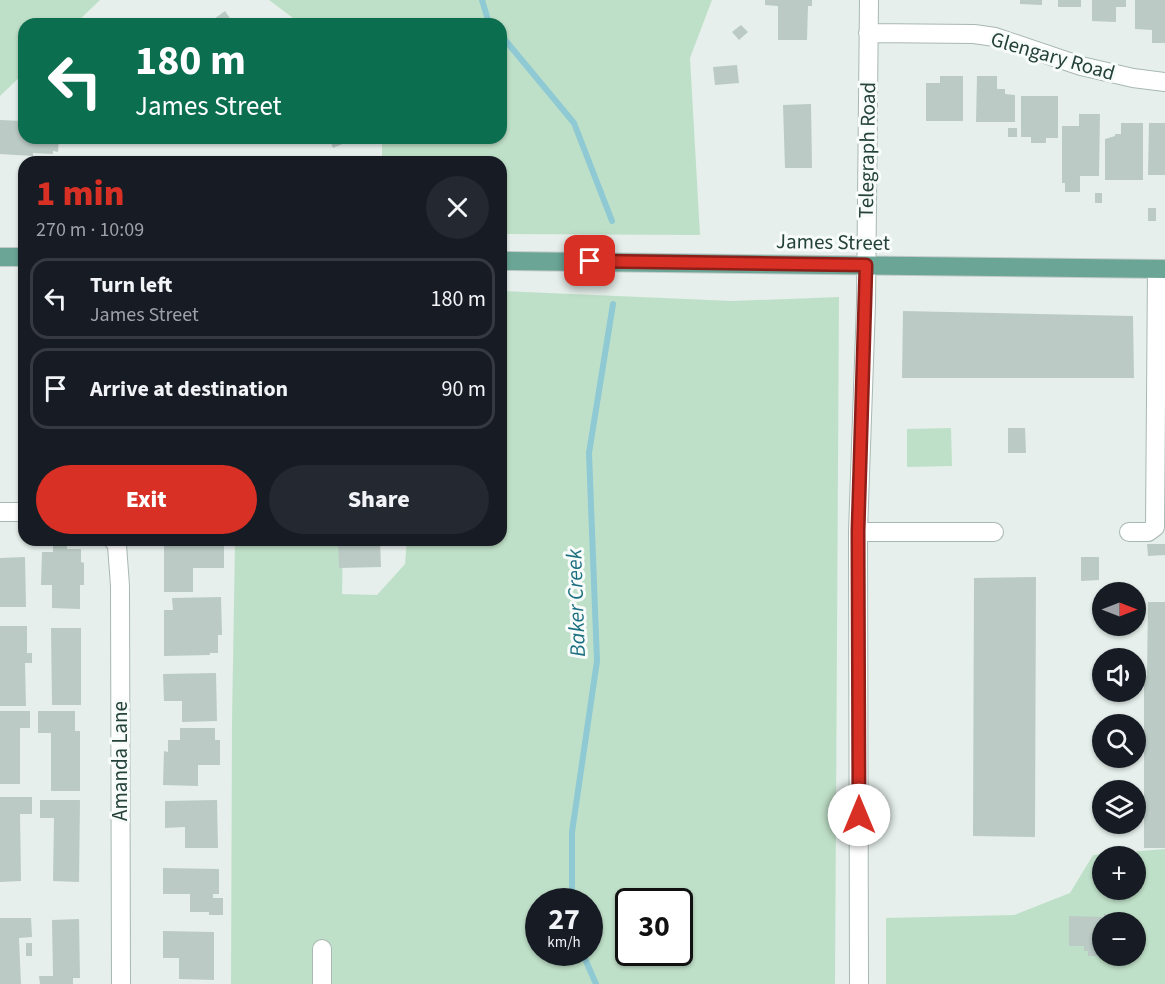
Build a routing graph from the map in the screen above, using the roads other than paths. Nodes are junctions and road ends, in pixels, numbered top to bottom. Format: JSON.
{"nodes":[{"id":1,"x":869,"y":0,"type":"edge"},
{"id":2,"x":868,"y":33,"type":"junction"},
{"id":3,"x":1165,"y":82,"type":"edge"},
{"id":4,"x":0,"y":257,"type":"edge"},
{"id":5,"x":18,"y":257,"type":"edge"},
{"id":6,"x":507,"y":261,"type":"edge"},
{"id":7,"x":866,"y":265,"type":"junction"},
{"id":8,"x":1161,"y":268,"type":"edge"},
{"id":9,"x":0,"y":512,"type":"edge"},
{"id":10,"x":18,"y":512,"type":"edge"},
{"id":11,"x":858,"y":531,"type":"junction"},
{"id":12,"x":994,"y":532,"type":"dead end"},
{"id":13,"x":1129,"y":532,"type":"dead end"},
{"id":14,"x":117,"y":546,"type":"edge"},
{"id":15,"x":322,"y":949,"type":"dead end"},
{"id":16,"x":121,"y":984,"type":"edge"},
{"id":17,"x":322,"y":984,"type":"edge"},
{"id":18,"x":859,"y":984,"type":"edge"}],
"edges":[{"from":1,"to":2,"type":"street","name":"Telegraph Road"},
{"from":2,"to":3,"type":"street","name":"Glengary Road"},
{"from":2,"to":7,"type":"street","name":"Telegraph Road"},
{"from":4,"to":5,"type":"main road"},
{"from":6,"to":7,"type":"main road","name":"James Street"},
{"from":7,"to":8,"type":"main road","name":"James Street"},
{"from":7,"to":11,"type":"street","name":"Telegraph Road"},
{"from":8,"to":13,"type":"street"},
{"from":9,"to":10,"type":"street"},
{"from":11,"to":12,"type":"street"},
{"from":11,"to":18,"type":"street","name":"Telegraph Road"},
{"from":14,"to":16,"type":"street","name":"Amanda Lane"},
{"from":15,"to":17,"type":"street"}]}
